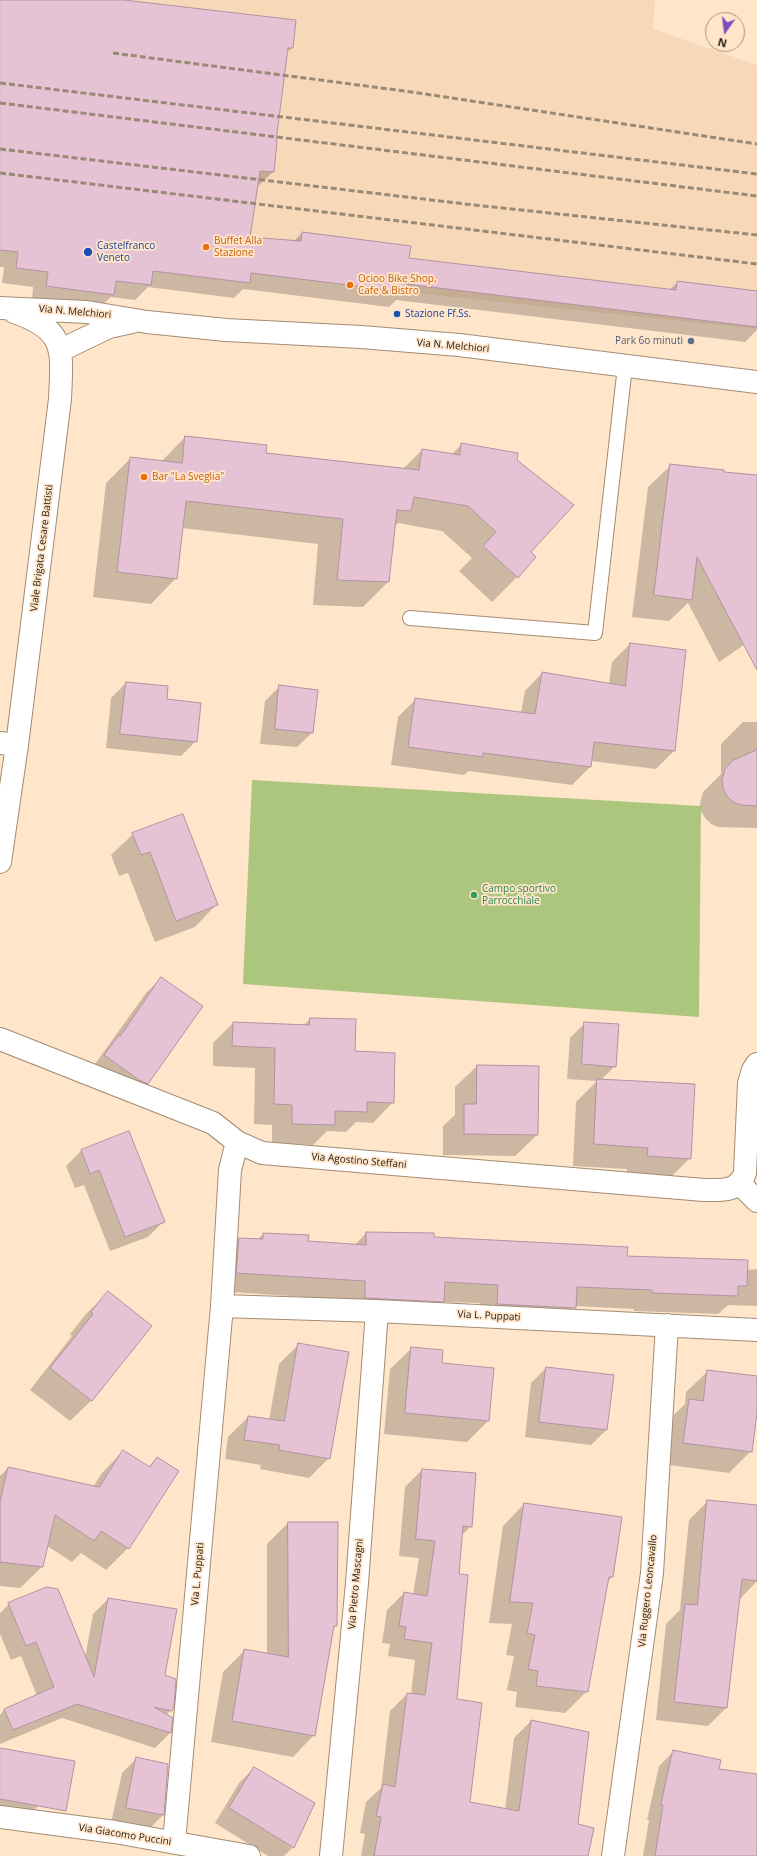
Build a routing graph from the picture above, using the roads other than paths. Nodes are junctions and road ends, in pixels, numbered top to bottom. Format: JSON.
{"nodes":[{"id":1,"x":1,"y":308,"type":"edge"},
{"id":2,"x":147,"y":322,"type":"junction"},
{"id":3,"x":61,"y":350,"type":"junction"},
{"id":4,"x":625,"y":366,"type":"junction"},
{"id":5,"x":757,"y":382,"type":"edge"},
{"id":6,"x":410,"y":618,"type":"dead end"},
{"id":7,"x":8,"y":744,"type":"edge"},
{"id":8,"x":0,"y":862,"type":"edge"},
{"id":9,"x":0,"y":1039,"type":"edge"},
{"id":10,"x":757,"y":1064,"type":"edge"},
{"id":11,"x":237,"y":1142,"type":"junction"},
{"id":12,"x":740,"y":1184,"type":"junction"},
{"id":13,"x":757,"y":1200,"type":"edge"},
{"id":14,"x":222,"y":1306,"type":"junction"},
{"id":15,"x":377,"y":1311,"type":"junction"},
{"id":16,"x":668,"y":1325,"type":"junction"},
{"id":17,"x":757,"y":1330,"type":"edge"},
{"id":18,"x":0,"y":1818,"type":"edge"},
{"id":19,"x":174,"y":1842,"type":"junction"},
{"id":20,"x":249,"y":1856,"type":"edge"},
{"id":21,"x":331,"y":1856,"type":"edge"},
{"id":22,"x":613,"y":1856,"type":"edge"}],
"edges":[{"from":1,"to":2,"type":"street","name":"Via N. Melchiori"},
{"from":1,"to":3,"type":"street","name":"Via N. Melchiori"},
{"from":2,"to":3,"type":"street","name":"Via N. Melchiori"},
{"from":2,"to":4,"type":"street","name":"Via N. Melchiori"},
{"from":3,"to":7,"type":"street","name":"Viale Brigata Cesare Battisti"},
{"from":4,"to":5,"type":"street","name":"Via N. Melchiori"},
{"from":4,"to":6,"type":"lane"},
{"from":7,"to":8,"type":"street","name":"Viale Brigata Cesare Battisti"},
{"from":9,"to":11,"type":"street","name":"Via Agostino Steffani"},
{"from":10,"to":12,"type":"street"},
{"from":11,"to":12,"type":"street","name":"Via Agostino Steffani"},
{"from":11,"to":14,"type":"street","name":"Via L. Puppati"},
{"from":12,"to":13,"type":"street"},
{"from":14,"to":15,"type":"street","name":"Via L. Puppati"},
{"from":14,"to":19,"type":"street","name":"Via L. Puppati"},
{"from":15,"to":16,"type":"street","name":"Via L. Puppati"},
{"from":15,"to":21,"type":"street","name":"Via Pietro Mascagni"},
{"from":16,"to":17,"type":"street","name":"Via L. Puppati"},
{"from":16,"to":22,"type":"street","name":"Via Ruggero Leoncavallo"},
{"from":18,"to":19,"type":"street","name":"Via Giacomo Puccini"},
{"from":19,"to":20,"type":"street","name":"Via Giacomo Puccini"}]}
